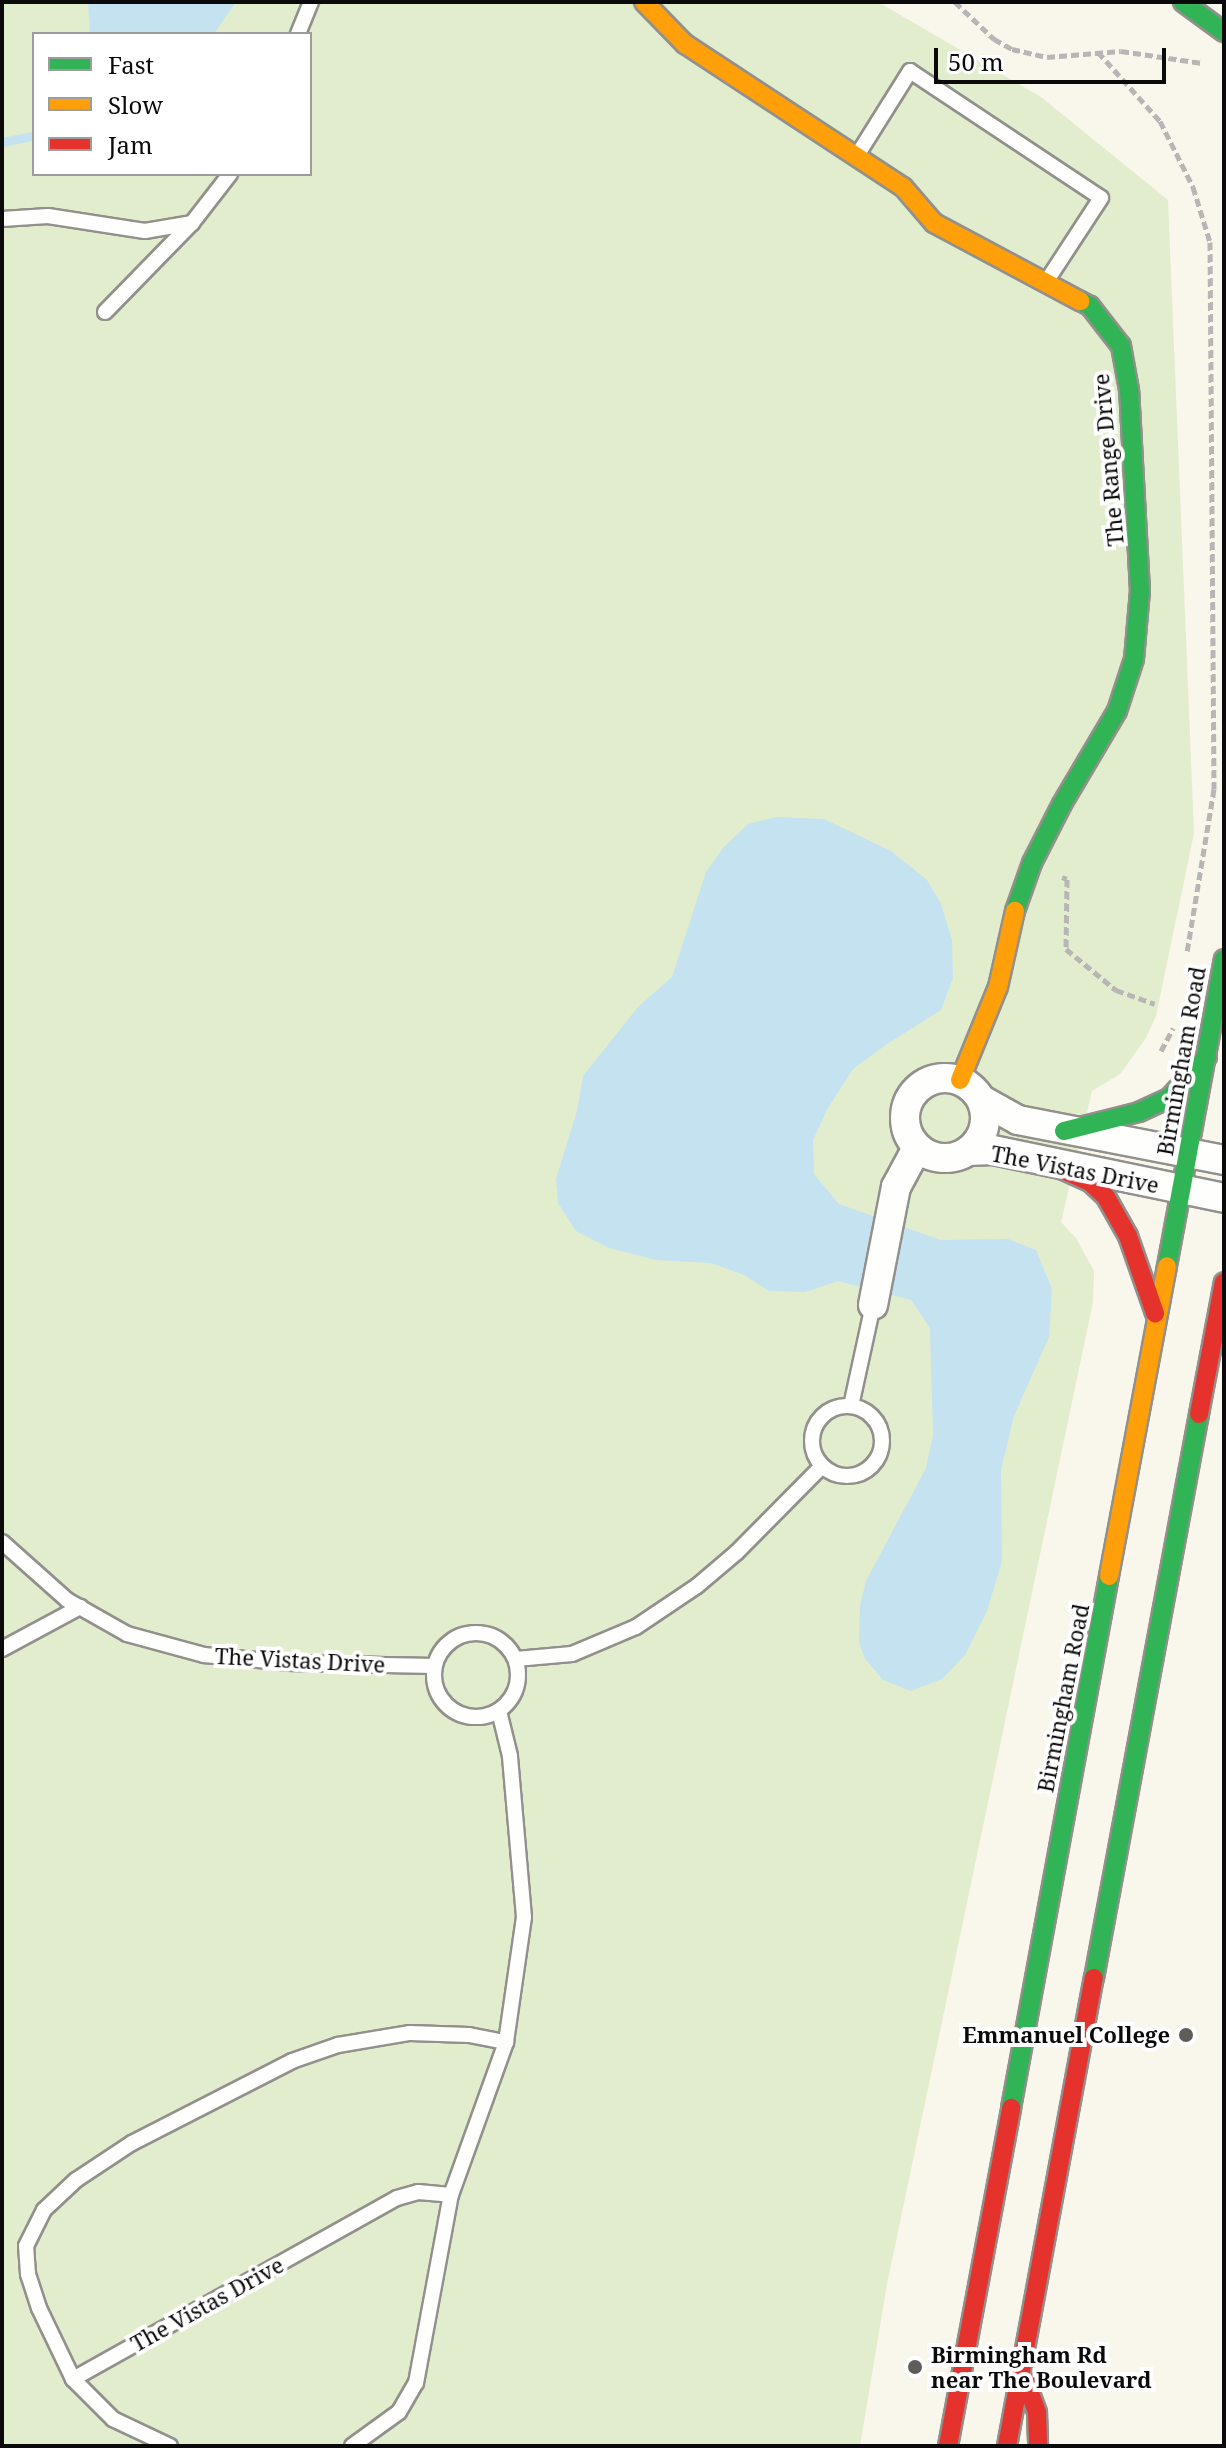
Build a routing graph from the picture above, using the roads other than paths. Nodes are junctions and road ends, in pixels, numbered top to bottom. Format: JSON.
{"nodes":[{"id":1,"x":311,"y":2,"type":"edge"},
{"id":2,"x":644,"y":2,"type":"edge"},
{"id":3,"x":1183,"y":2,"type":"edge"},
{"id":4,"x":299,"y":32,"type":"edge"},
{"id":5,"x":1224,"y":32,"type":"edge"},
{"id":6,"x":856,"y":158,"type":"junction"},
{"id":7,"x":228,"y":176,"type":"edge"},
{"id":8,"x":2,"y":219,"type":"edge"},
{"id":9,"x":192,"y":223,"type":"junction"},
{"id":10,"x":1047,"y":280,"type":"junction"},
{"id":11,"x":105,"y":312,"type":"dead end"},
{"id":12,"x":1224,"y":959,"type":"edge"},
{"id":13,"x":1207,"y":1057,"type":"junction"},
{"id":14,"x":960,"y":1080,"type":"junction"},
{"id":15,"x":982,"y":1100,"type":"junction"},
{"id":16,"x":1064,"y":1131,"type":"junction"},
{"id":17,"x":917,"y":1148,"type":"junction"},
{"id":18,"x":968,"y":1151,"type":"junction"},
{"id":19,"x":1188,"y":1153,"type":"junction"},
{"id":20,"x":1224,"y":1160,"type":"edge"},
{"id":21,"x":1048,"y":1163,"type":"junction"},
{"id":22,"x":1182,"y":1190,"type":"junction"},
{"id":23,"x":1224,"y":1198,"type":"edge"},
{"id":24,"x":1224,"y":1282,"type":"edge"},
{"id":25,"x":873,"y":1305,"type":"joint"},
{"id":26,"x":1221,"y":1317,"type":"edge"},
{"id":27,"x":1157,"y":1321,"type":"junction"},
{"id":28,"x":851,"y":1406,"type":"junction"},
{"id":29,"x":822,"y":1466,"type":"junction"},
{"id":30,"x":2,"y":1542,"type":"edge"},
{"id":31,"x":80,"y":1607,"type":"junction"},
{"id":32,"x":2,"y":1649,"type":"edge"},
{"id":33,"x":516,"y":1659,"type":"junction"},
{"id":34,"x":434,"y":1666,"type":"junction"},
{"id":35,"x":499,"y":1711,"type":"junction"},
{"id":36,"x":506,"y":2042,"type":"junction"},
{"id":37,"x":451,"y":2195,"type":"junction"},
{"id":38,"x":1021,"y":2371,"type":"junction"},
{"id":39,"x":73,"y":2379,"type":"junction"},
{"id":40,"x":170,"y":2446,"type":"edge"},
{"id":41,"x":352,"y":2446,"type":"edge"},
{"id":42,"x":948,"y":2446,"type":"edge"},
{"id":43,"x":1007,"y":2446,"type":"edge"},
{"id":44,"x":1038,"y":2446,"type":"edge"}],
"edges":[{"from":1,"to":4,"type":"lane"},
{"from":2,"to":6,"type":"street","name":"The Range Drive"},
{"from":3,"to":5,"type":"street"},
{"from":6,"to":10,"type":"street","name":"The Range Drive"},
{"from":6,"to":10,"type":"lane"},
{"from":7,"to":9,"type":"lane"},
{"from":8,"to":9,"type":"lane"},
{"from":9,"to":11,"type":"lane"},
{"from":10,"to":14,"type":"street","name":"The Range Drive"},
{"from":12,"to":13,"type":"street","name":"Birmingham Road"},
{"from":13,"to":16,"type":"street"},
{"from":13,"to":19,"type":"street","name":"Birmingham Road"},
{"from":14,"to":15,"type":"street"},
{"from":14,"to":17,"type":"street"},
{"from":15,"to":16,"type":"street","name":"The Vistas Drive"},
{"from":15,"to":18,"type":"street"},
{"from":16,"to":19,"type":"street","name":"The Vistas Drive"},
{"from":17,"to":18,"type":"street"},
{"from":17,"to":25,"type":"street"},
{"from":18,"to":21,"type":"street","name":"The Vistas Drive"},
{"from":19,"to":20,"type":"street","name":"The Vistas Drive"},
{"from":19,"to":22,"type":"street","name":"Birmingham Road"},
{"from":21,"to":22,"type":"street","name":"The Vistas Drive"},
{"from":21,"to":27,"type":"street"},
{"from":22,"to":23,"type":"street","name":"The Vistas Drive"},
{"from":22,"to":27,"type":"street","name":"Birmingham Road"},
{"from":24,"to":26,"type":"street"},
{"from":25,"to":28,"type":"lane"},
{"from":26,"to":38,"type":"street"},
{"from":27,"to":42,"type":"street","name":"Birmingham Road"},
{"from":28,"to":29,"type":"lane"},
{"from":28,"to":29,"type":"lane"},
{"from":29,"to":33,"type":"lane"},
{"from":30,"to":31,"type":"lane","name":"The Vistas Drive"},
{"from":31,"to":32,"type":"lane"},
{"from":31,"to":34,"type":"lane","name":"The Vistas Drive"},
{"from":33,"to":34,"type":"lane"},
{"from":33,"to":35,"type":"lane"},
{"from":34,"to":35,"type":"lane"},
{"from":35,"to":36,"type":"lane"},
{"from":36,"to":37,"type":"lane"},
{"from":36,"to":39,"type":"lane"},
{"from":37,"to":39,"type":"lane","name":"The Vistas Drive"},
{"from":37,"to":41,"type":"lane"},
{"from":38,"to":43,"type":"street"},
{"from":38,"to":44,"type":"street"},
{"from":39,"to":40,"type":"lane"}]}
